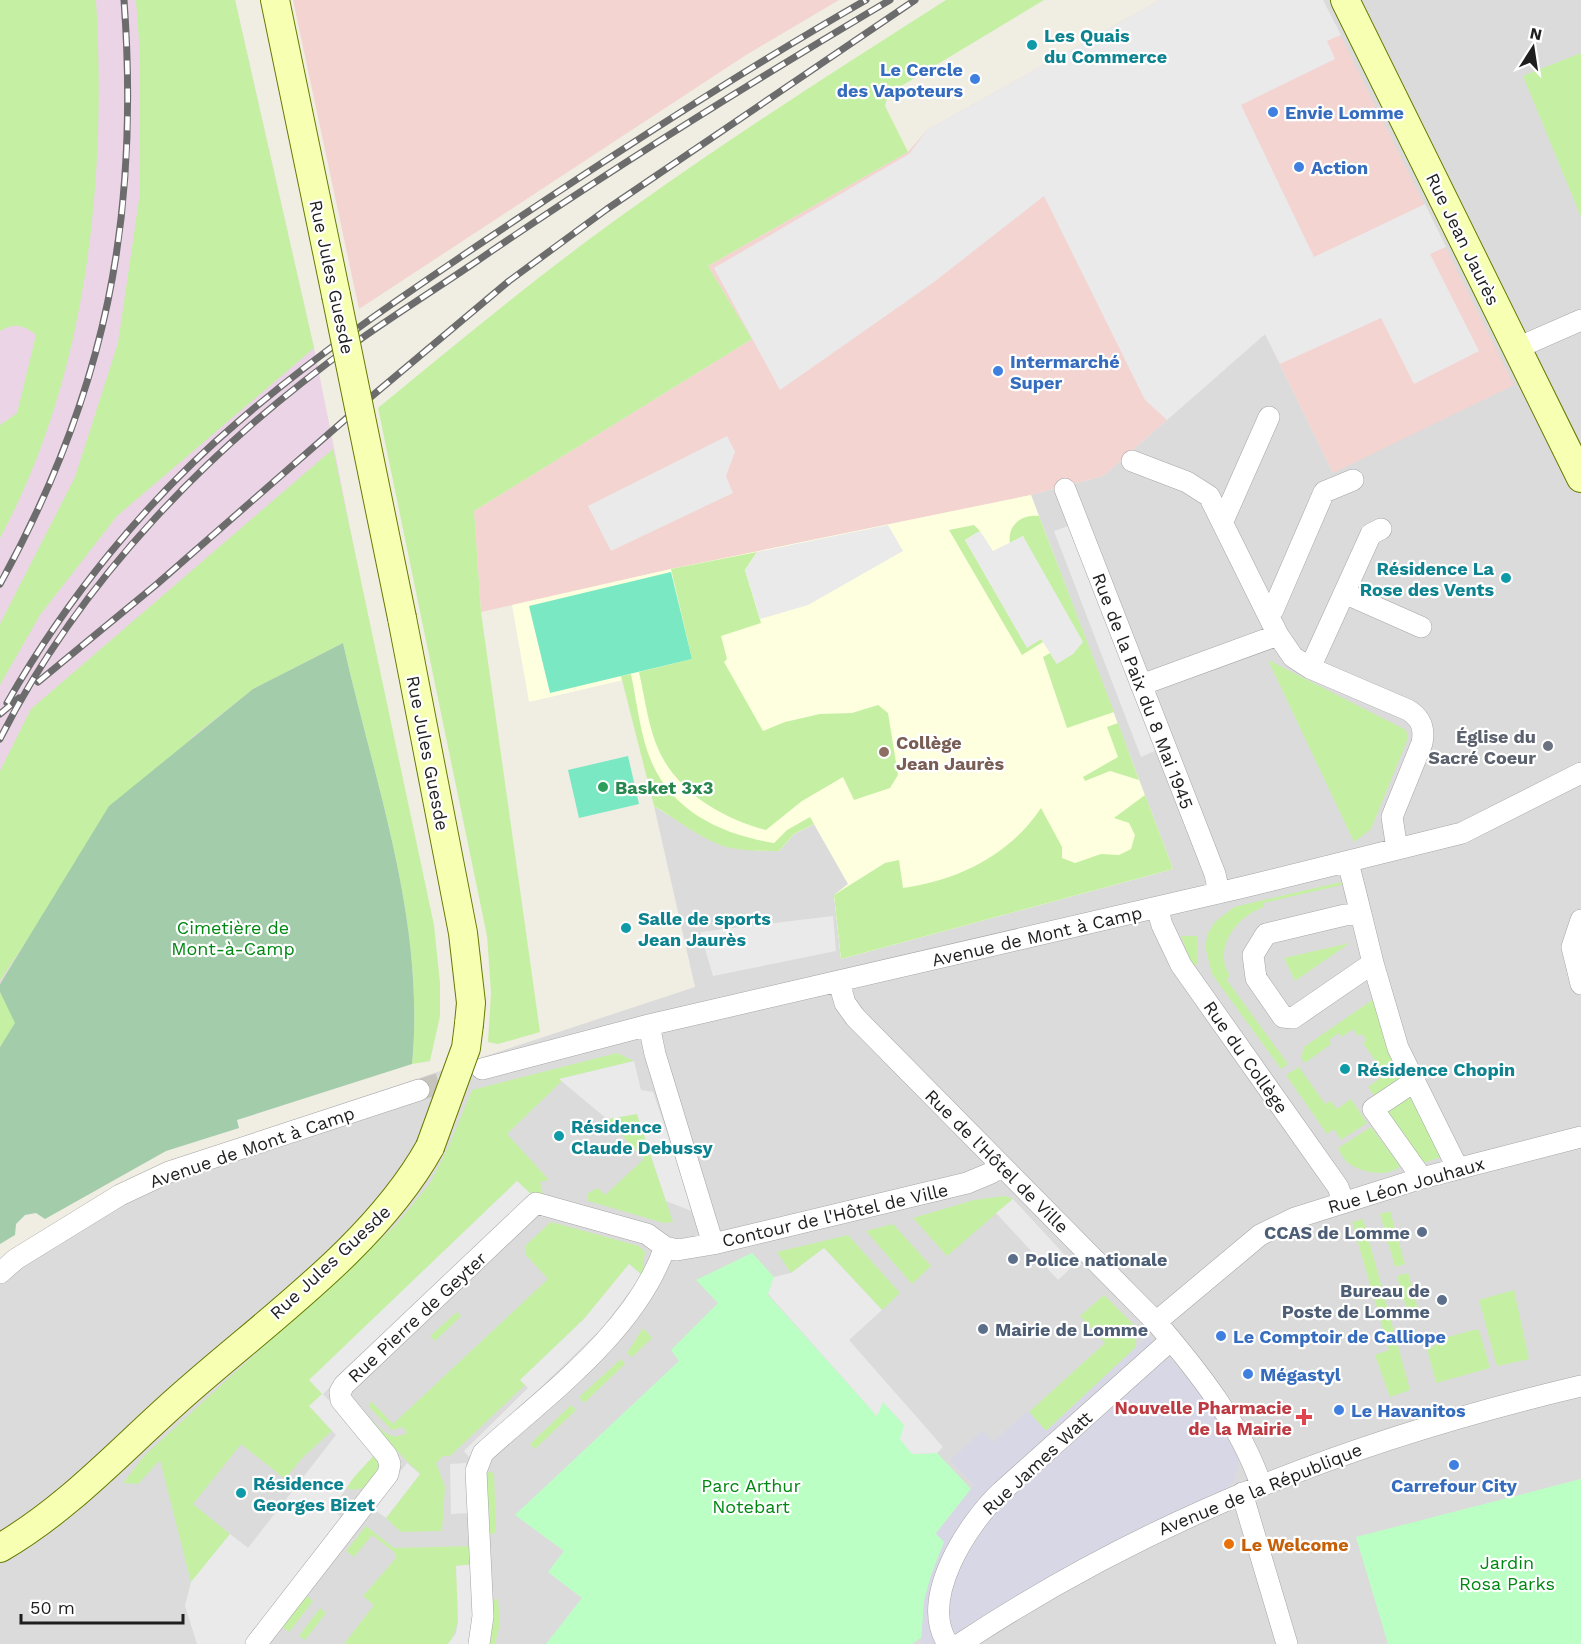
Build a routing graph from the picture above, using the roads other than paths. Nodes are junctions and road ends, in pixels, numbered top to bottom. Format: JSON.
{"nodes":[{"id":1,"x":275,"y":0,"type":"edge"},
{"id":2,"x":1345,"y":0,"type":"edge"},
{"id":3,"x":1581,"y":320,"type":"edge"},
{"id":4,"x":1517,"y":348,"type":"junction"},
{"id":5,"x":1269,"y":417,"type":"dead end"},
{"id":6,"x":1132,"y":461,"type":"dead end"},
{"id":7,"x":1581,"y":478,"type":"edge"},
{"id":8,"x":1353,"y":480,"type":"dead end"},
{"id":9,"x":1065,"y":489,"type":"dead end"},
{"id":10,"x":1223,"y":521,"type":"junction"},
{"id":11,"x":1381,"y":529,"type":"dead end"},
{"id":12,"x":1344,"y":593,"type":"junction"},
{"id":13,"x":1268,"y":615,"type":"junction"},
{"id":14,"x":1421,"y":627,"type":"dead end"},
{"id":15,"x":1278,"y":635,"type":"junction"},
{"id":16,"x":1310,"y":668,"type":"junction"},
{"id":17,"x":1141,"y":685,"type":"junction"},
{"id":18,"x":1581,"y":773,"type":"edge"},
{"id":19,"x":1397,"y":849,"type":"junction"},
{"id":20,"x":1348,"y":862,"type":"junction"},
{"id":21,"x":1219,"y":892,"type":"junction"},
{"id":22,"x":1157,"y":908,"type":"junction"},
{"id":23,"x":1361,"y":914,"type":"junction"},
{"id":24,"x":1581,"y":920,"type":"edge"},
{"id":25,"x":1373,"y":963,"type":"junction"},
{"id":26,"x":839,"y":982,"type":"junction"},
{"id":27,"x":1581,"y":984,"type":"edge"},
{"id":28,"x":649,"y":1025,"type":"junction"},
{"id":29,"x":482,"y":1069,"type":"tunnel mouth"},
{"id":30,"x":1414,"y":1081,"type":"junction"},
{"id":31,"x":419,"y":1090,"type":"tunnel mouth"},
{"id":32,"x":1581,"y":1137,"type":"edge"},
{"id":33,"x":1001,"y":1165,"type":"junction"},
{"id":34,"x":1458,"y":1169,"type":"junction"},
{"id":35,"x":1422,"y":1178,"type":"junction"},
{"id":36,"x":1343,"y":1201,"type":"junction"},
{"id":37,"x":713,"y":1244,"type":"junction"},
{"id":38,"x":665,"y":1247,"type":"junction"},
{"id":39,"x":0,"y":1273,"type":"edge"},
{"id":40,"x":1156,"y":1322,"type":"junction"},
{"id":41,"x":1171,"y":1340,"type":"junction"},
{"id":42,"x":1581,"y":1386,"type":"edge"},
{"id":43,"x":173,"y":1404,"type":"junction"},
{"id":44,"x":1252,"y":1489,"type":"junction"},
{"id":45,"x":0,"y":1528,"type":"edge"},
{"id":46,"x":0,"y":1548,"type":"edge"},
{"id":47,"x":970,"y":1641,"type":"edge"},
{"id":48,"x":256,"y":1644,"type":"edge"},
{"id":49,"x":479,"y":1644,"type":"edge"},
{"id":50,"x":948,"y":1644,"type":"edge"},
{"id":51,"x":1287,"y":1644,"type":"edge"}],
"edges":[{"from":1,"to":43,"type":"street","name":"Rue Jules Guesde","bridge":true},
{"from":2,"to":4,"type":"street","name":"Rue Jean Jaurès"},
{"from":3,"to":4,"type":"street"},
{"from":4,"to":7,"type":"street","name":"Rue Jean Jaurès"},
{"from":5,"to":10,"type":"street"},
{"from":6,"to":10,"type":"street"},
{"from":8,"to":13,"type":"street"},
{"from":9,"to":17,"type":"street","name":"Rue de la Paix du 8 Mai 1945"},
{"from":10,"to":13,"type":"street"},
{"from":11,"to":12,"type":"street"},
{"from":12,"to":14,"type":"street"},
{"from":12,"to":16,"type":"street"},
{"from":13,"to":15,"type":"street"},
{"from":15,"to":16,"type":"street"},
{"from":15,"to":17,"type":"street"},
{"from":16,"to":19,"type":"street"},
{"from":17,"to":21,"type":"street","name":"Rue de la Paix du 8 Mai 1945"},
{"from":18,"to":19,"type":"street","name":"Avenue de Mont à Camp"},
{"from":19,"to":20,"type":"street","name":"Avenue de Mont à Camp"},
{"from":20,"to":21,"type":"street","name":"Avenue de Mont à Camp"},
{"from":20,"to":23,"type":"street"},
{"from":21,"to":22,"type":"street","name":"Avenue de Mont à Camp"},
{"from":22,"to":26,"type":"street","name":"Avenue de Mont à Camp"},
{"from":22,"to":36,"type":"street","name":"Rue du Collège"},
{"from":23,"to":25,"type":"street"},
{"from":23,"to":25,"type":"street"},
{"from":24,"to":27,"type":"street"},
{"from":25,"to":30,"type":"street"},
{"from":26,"to":28,"type":"street","name":"Avenue de Mont à Camp"},
{"from":26,"to":33,"type":"street","name":"Rue de l'Hôtel de Ville"},
{"from":28,"to":29,"type":"street","name":"Avenue de Mont à Camp"},
{"from":28,"to":37,"type":"street","name":"Contour de l'Hôtel de Ville"},
{"from":30,"to":34,"type":"street"},
{"from":30,"to":35,"type":"street"},
{"from":31,"to":39,"type":"street","name":"Avenue de Mont à Camp"},
{"from":32,"to":34,"type":"street","name":"Rue Léon Jouhaux"},
{"from":33,"to":37,"type":"street","name":"Contour de l'Hôtel de Ville"},
{"from":33,"to":40,"type":"street","name":"Rue de l'Hôtel de Ville"},
{"from":34,"to":35,"type":"street","name":"Rue Léon Jouhaux"},
{"from":35,"to":36,"type":"street","name":"Rue Léon Jouhaux"},
{"from":36,"to":40,"type":"street","name":"Rue Léon Jouhaux"},
{"from":37,"to":38,"type":"street","name":"Rue Pierre de Geyter"},
{"from":38,"to":48,"type":"street","name":"Rue Pierre de Geyter"},
{"from":38,"to":49,"type":"street"},
{"from":40,"to":41,"type":"street","name":"Rue de l'Hôtel de Ville"},
{"from":41,"to":44,"type":"street","name":"Rue de l'Hôtel de Ville"},
{"from":41,"to":50,"type":"street","name":"Rue James Watt"},
{"from":42,"to":44,"type":"street","name":"Avenue de la République"},
{"from":43,"to":45,"type":"street","name":"Rue Jules Guesde"},
{"from":43,"to":46,"type":"street","name":"Rue Jules Guesde"},
{"from":44,"to":47,"type":"street","name":"Avenue de la République"},
{"from":44,"to":51,"type":"street","name":"Rue de l'Hôtel de Ville"}]}
